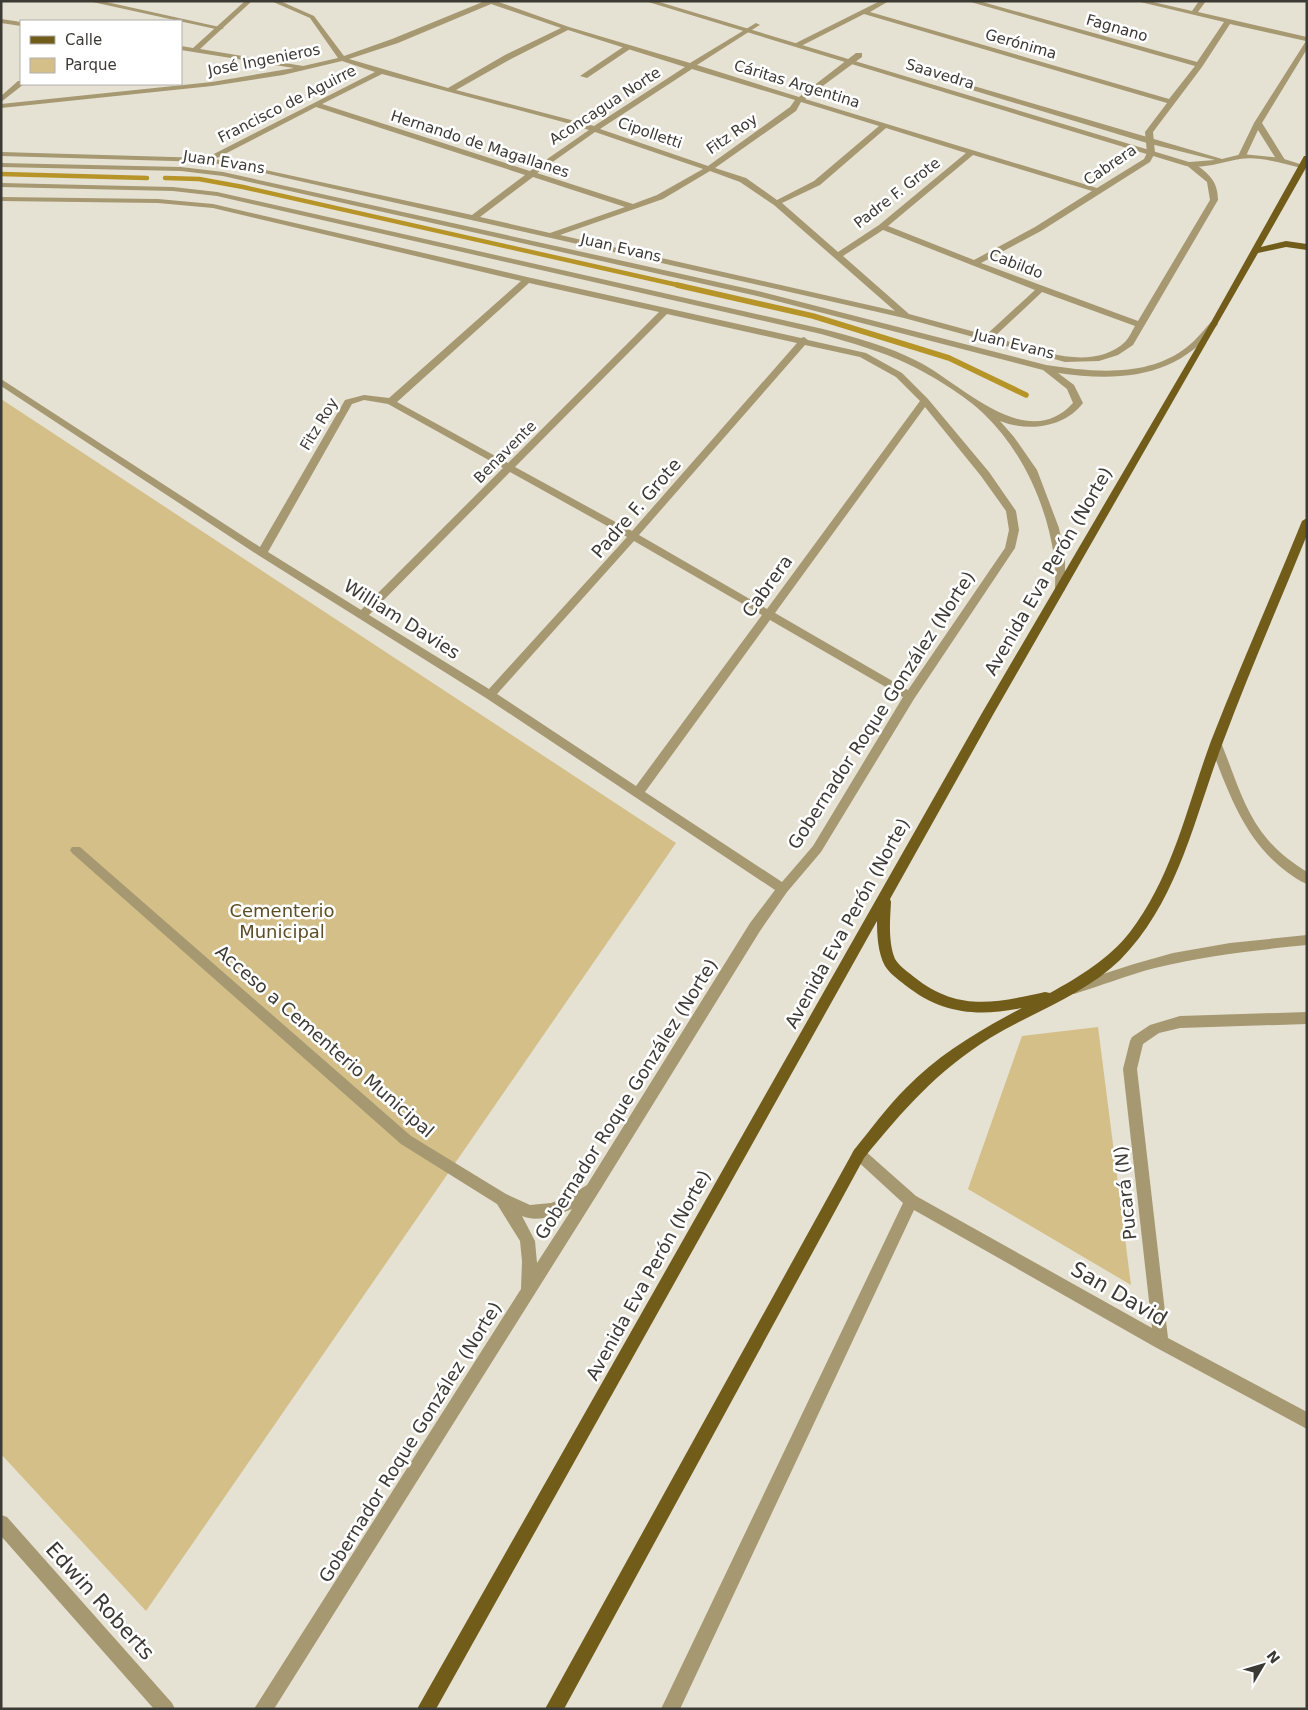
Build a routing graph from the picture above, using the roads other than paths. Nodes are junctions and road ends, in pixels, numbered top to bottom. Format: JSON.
{"nodes":[{"id":1,"x":91,"y":1,"type":"edge"},
{"id":2,"x":129,"y":1,"type":"edge"},
{"id":3,"x":249,"y":1,"type":"edge"},
{"id":4,"x":274,"y":1,"type":"edge"},
{"id":5,"x":648,"y":1,"type":"edge"},
{"id":6,"x":676,"y":1,"type":"edge"},
{"id":7,"x":871,"y":1,"type":"edge"},
{"id":8,"x":970,"y":1,"type":"edge"},
{"id":9,"x":1139,"y":1,"type":"edge"},
{"id":10,"x":1203,"y":1,"type":"edge"},
{"id":11,"x":490,"y":2,"type":"edge"},
{"id":12,"x":883,"y":3,"type":"edge"},
{"id":13,"x":120,"y":7,"type":"junction"},
{"id":14,"x":864,"y":12,"type":"junction"},
{"id":15,"x":1194,"y":13,"type":"junction"},
{"id":16,"x":182,"y":20,"type":"edge"},
{"id":17,"x":182,"y":20,"type":"edge"},
{"id":18,"x":1,"y":21,"type":"edge"},
{"id":19,"x":1228,"y":21,"type":"junction"},
{"id":20,"x":20,"y":24,"type":"edge"},
{"id":21,"x":756,"y":25,"type":"junction"},
{"id":22,"x":220,"y":28,"type":"junction"},
{"id":23,"x":567,"y":28,"type":"junction"},
{"id":24,"x":747,"y":30,"type":"junction"},
{"id":25,"x":1307,"y":39,"type":"edge"},
{"id":26,"x":806,"y":40,"type":"junction"},
{"id":27,"x":796,"y":45,"type":"junction"},
{"id":28,"x":1306,"y":46,"type":"edge"},
{"id":29,"x":629,"y":47,"type":"junction"},
{"id":30,"x":182,"y":48,"type":"edge"},
{"id":31,"x":195,"y":50,"type":"junction"},
{"id":32,"x":859,"y":55,"type":"junction"},
{"id":33,"x":342,"y":58,"type":"junction"},
{"id":34,"x":868,"y":58,"type":"dead end"},
{"id":35,"x":851,"y":61,"type":"junction"},
{"id":36,"x":1199,"y":65,"type":"junction"},
{"id":37,"x":692,"y":66,"type":"junction"},
{"id":38,"x":306,"y":68,"type":"junction"},
{"id":39,"x":380,"y":72,"type":"junction"},
{"id":40,"x":925,"y":75,"type":"dead end"},
{"id":41,"x":584,"y":76,"type":"dead end"},
{"id":42,"x":20,"y":84,"type":"edge"},
{"id":43,"x":450,"y":90,"type":"junction"},
{"id":44,"x":800,"y":99,"type":"junction"},
{"id":45,"x":1,"y":100,"type":"edge"},
{"id":46,"x":1170,"y":102,"type":"junction"},
{"id":47,"x":316,"y":105,"type":"junction"},
{"id":48,"x":1,"y":106,"type":"edge"},
{"id":49,"x":1258,"y":122,"type":"junction"},
{"id":50,"x":885,"y":125,"type":"junction"},
{"id":51,"x":593,"y":129,"type":"junction"},
{"id":52,"x":1150,"y":141,"type":"junction"},
{"id":53,"x":972,"y":152,"type":"junction"},
{"id":54,"x":1151,"y":153,"type":"junction"},
{"id":55,"x":1,"y":154,"type":"edge"},
{"id":56,"x":1242,"y":156,"type":"junction"},
{"id":57,"x":1307,"y":158,"type":"edge"},
{"id":58,"x":207,"y":160,"type":"junction"},
{"id":59,"x":1281,"y":160,"type":"junction"},
{"id":60,"x":1226,"y":161,"type":"junction"},
{"id":61,"x":1189,"y":164,"type":"junction"},
{"id":62,"x":1,"y":165,"type":"edge"},
{"id":63,"x":1302,"y":166,"type":"junction"},
{"id":64,"x":710,"y":168,"type":"junction"},
{"id":65,"x":528,"y":174,"type":"junction"},
{"id":66,"x":1,"y":184,"type":"edge"},
{"id":67,"x":1099,"y":191,"type":"junction"},
{"id":68,"x":1,"y":199,"type":"edge"},
{"id":69,"x":777,"y":203,"type":"junction"},
{"id":70,"x":636,"y":207,"type":"junction"},
{"id":71,"x":474,"y":218,"type":"junction"},
{"id":72,"x":882,"y":227,"type":"junction"},
{"id":73,"x":553,"y":235,"type":"junction"},
{"id":74,"x":1307,"y":247,"type":"edge"},
{"id":75,"x":1256,"y":252,"type":"junction"},
{"id":76,"x":838,"y":255,"type":"junction"},
{"id":77,"x":974,"y":263,"type":"junction"},
{"id":78,"x":527,"y":280,"type":"junction"},
{"id":79,"x":1041,"y":289,"type":"junction"},
{"id":80,"x":666,"y":310,"type":"junction"},
{"id":81,"x":906,"y":316,"type":"junction"},
{"id":82,"x":1140,"y":324,"type":"junction"},
{"id":83,"x":1214,"y":324,"type":"junction"},
{"id":84,"x":988,"y":338,"type":"junction"},
{"id":85,"x":804,"y":340,"type":"junction"},
{"id":86,"x":1046,"y":368,"type":"junction"},
{"id":87,"x":1,"y":382,"type":"edge"},
{"id":88,"x":925,"y":401,"type":"junction"},
{"id":89,"x":391,"y":402,"type":"junction"},
{"id":90,"x":986,"y":410,"type":"junction"},
{"id":91,"x":510,"y":468,"type":"junction"},
{"id":92,"x":1307,"y":521,"type":"edge"},
{"id":93,"x":634,"y":536,"type":"junction"},
{"id":94,"x":262,"y":553,"type":"junction"},
{"id":95,"x":1060,"y":590,"type":"junction"},
{"id":96,"x":363,"y":614,"type":"junction"},
{"id":97,"x":769,"y":614,"type":"junction"},
{"id":98,"x":490,"y":695,"type":"junction"},
{"id":99,"x":910,"y":696,"type":"junction"},
{"id":100,"x":1216,"y":744,"type":"junction"},
{"id":101,"x":638,"y":792,"type":"junction"},
{"id":102,"x":76,"y":850,"type":"dead end"},
{"id":103,"x":1307,"y":879,"type":"edge"},
{"id":104,"x":783,"y":889,"type":"junction"},
{"id":105,"x":885,"y":897,"type":"junction"},
{"id":106,"x":1307,"y":940,"type":"edge"},
{"id":107,"x":1066,"y":992,"type":"junction"},
{"id":108,"x":1307,"y":1018,"type":"edge"},
{"id":109,"x":859,"y":1154,"type":"junction"},
{"id":110,"x":595,"y":1184,"type":"junction"},
{"id":111,"x":501,"y":1199,"type":"junction"},
{"id":112,"x":911,"y":1200,"type":"junction"},
{"id":113,"x":528,"y":1291,"type":"junction"},
{"id":114,"x":1161,"y":1342,"type":"junction"},
{"id":115,"x":1307,"y":1421,"type":"edge"},
{"id":116,"x":1,"y":1523,"type":"edge"},
{"id":117,"x":166,"y":1709,"type":"edge"},
{"id":118,"x":263,"y":1709,"type":"edge"},
{"id":119,"x":426,"y":1709,"type":"edge"},
{"id":120,"x":554,"y":1709,"type":"edge"},
{"id":121,"x":670,"y":1709,"type":"edge"}],
"edges":[{"from":1,"to":13,"type":"street"},
{"from":2,"to":13,"type":"street"},
{"from":3,"to":22,"type":"street"},
{"from":4,"to":33,"type":"street"},
{"from":5,"to":24,"type":"street","name":"Saavedra"},
{"from":6,"to":21,"type":"street"},
{"from":7,"to":12,"type":"street"},
{"from":8,"to":36,"type":"street","name":"Fagnano"},
{"from":9,"to":15,"type":"street"},
{"from":10,"to":15,"type":"street"},
{"from":11,"to":23,"type":"street","name":"Cáritas Argentina"},
{"from":11,"to":33,"type":"street","name":"José Ingenieros"},
{"from":12,"to":14,"type":"street"},
{"from":13,"to":17,"type":"street"},
{"from":14,"to":26,"type":"street"},
{"from":14,"to":46,"type":"street","name":"Gerónima"},
{"from":15,"to":19,"type":"street"},
{"from":16,"to":22,"type":"street"},
{"from":18,"to":20,"type":"street"},
{"from":19,"to":25,"type":"street"},
{"from":19,"to":36,"type":"street","name":"Cabrera"},
{"from":21,"to":24,"type":"street","name":"Aconcagua Norte"},
{"from":21,"to":26,"type":"street"},
{"from":22,"to":31,"type":"street"},
{"from":23,"to":29,"type":"street","name":"Cáritas Argentina"},
{"from":23,"to":43,"type":"street"},
{"from":24,"to":27,"type":"street","name":"Saavedra"},
{"from":24,"to":37,"type":"street","name":"Aconcagua Norte"},
{"from":26,"to":27,"type":"street"},
{"from":26,"to":32,"type":"street"},
{"from":27,"to":35,"type":"street","name":"Saavedra"},
{"from":28,"to":49,"type":"street"},
{"from":29,"to":37,"type":"street","name":"Cáritas Argentina"},
{"from":29,"to":41,"type":"street"},
{"from":30,"to":31,"type":"street"},
{"from":31,"to":38,"type":"street"},
{"from":32,"to":34,"type":"street"},
{"from":32,"to":35,"type":"street","name":"Fitz Roy"},
{"from":33,"to":38,"type":"street","name":"José Ingenieros"},
{"from":33,"to":39,"type":"street","name":"Cipolletti"},
{"from":35,"to":44,"type":"street","name":"Fitz Roy"},
{"from":35,"to":54,"type":"street","name":"Saavedra"},
{"from":36,"to":46,"type":"street","name":"Cabrera"},
{"from":37,"to":44,"type":"street","name":"Cáritas Argentina"},
{"from":37,"to":51,"type":"street","name":"Aconcagua Norte"},
{"from":38,"to":48,"type":"street","name":"José Ingenieros"},
{"from":39,"to":43,"type":"street","name":"Cipolletti"},
{"from":39,"to":47,"type":"street","name":"Francisco de Aguirre"},
{"from":40,"to":52,"type":"street","name":"Saavedra"},
{"from":42,"to":45,"type":"street"},
{"from":43,"to":51,"type":"street","name":"Cipolletti"},
{"from":44,"to":50,"type":"street","name":"Cáritas Argentina"},
{"from":44,"to":64,"type":"street","name":"Fitz Roy"},
{"from":46,"to":52,"type":"street","name":"Cabrera"},
{"from":47,"to":58,"type":"street","name":"Francisco de Aguirre"},
{"from":47,"to":65,"type":"street","name":"Hernando de Magallanes"},
{"from":49,"to":56,"type":"street"},
{"from":49,"to":59,"type":"street"},
{"from":50,"to":53,"type":"street","name":"Cáritas Argentina"},
{"from":50,"to":69,"type":"street"},
{"from":51,"to":64,"type":"street","name":"Cipolletti"},
{"from":51,"to":65,"type":"street","name":"Aconcagua Norte"},
{"from":52,"to":54,"type":"street","name":"Cabrera"},
{"from":52,"to":60,"type":"street","name":"Saavedra"},
{"from":53,"to":67,"type":"street","name":"Cáritas Argentina"},
{"from":53,"to":72,"type":"street","name":"Padre F. Grote"},
{"from":54,"to":61,"type":"street","name":"Saavedra"},
{"from":54,"to":67,"type":"street","name":"Cabrera"},
{"from":55,"to":58,"type":"street","name":"Juan Evans"},
{"from":56,"to":59,"type":"street","name":"Saavedra"},
{"from":56,"to":60,"type":"street","name":"Saavedra"},
{"from":57,"to":63,"type":"main road","name":"Avenida Eva Perón (Norte)"},
{"from":58,"to":71,"type":"street","name":"Juan Evans"},
{"from":59,"to":63,"type":"street","name":"Saavedra"},
{"from":60,"to":61,"type":"street","name":"Saavedra"},
{"from":61,"to":82,"type":"street"},
{"from":62,"to":86,"type":"street","name":"Juan Evans"},
{"from":63,"to":75,"type":"main road","name":"Avenida Eva Perón (Norte)"},
{"from":64,"to":69,"type":"street","name":"Cipolletti"},
{"from":64,"to":70,"type":"street","name":"Fitz Roy"},
{"from":65,"to":70,"type":"street","name":"Hernando de Magallanes"},
{"from":65,"to":71,"type":"street","name":"Aconcagua Norte"},
{"from":66,"to":90,"type":"street","name":"Juan Evans"},
{"from":67,"to":77,"type":"street","name":"Cabrera"},
{"from":68,"to":78,"type":"street"},
{"from":69,"to":76,"type":"street","name":"Cipolletti"},
{"from":70,"to":73,"type":"street","name":"Fitz Roy"},
{"from":71,"to":73,"type":"street","name":"Juan Evans"},
{"from":72,"to":76,"type":"street","name":"Padre F. Grote"},
{"from":72,"to":77,"type":"street","name":"Cabildo"},
{"from":73,"to":81,"type":"street","name":"Juan Evans"},
{"from":74,"to":75,"type":"main road"},
{"from":75,"to":83,"type":"main road","name":"Avenida Eva Perón (Norte)"},
{"from":76,"to":81,"type":"street","name":"Cipolletti"},
{"from":77,"to":79,"type":"street","name":"Cabildo"},
{"from":78,"to":80,"type":"street"},
{"from":78,"to":89,"type":"street"},
{"from":79,"to":82,"type":"street","name":"Cabildo"},
{"from":79,"to":84,"type":"street"},
{"from":80,"to":85,"type":"street"},
{"from":80,"to":91,"type":"street","name":"Benavente"},
{"from":81,"to":84,"type":"street","name":"Juan Evans"},
{"from":82,"to":84,"type":"street","name":"Juan Evans"},
{"from":83,"to":86,"type":"street","name":"Juan Evans"},
{"from":83,"to":95,"type":"main road","name":"Avenida Eva Perón (Norte)"},
{"from":85,"to":88,"type":"street"},
{"from":85,"to":93,"type":"street","name":"Padre F. Grote"},
{"from":86,"to":90,"type":"street"},
{"from":87,"to":94,"type":"street","name":"William Davies"},
{"from":88,"to":97,"type":"street","name":"Cabrera"},
{"from":88,"to":99,"type":"street","name":"Gobernador Roque González (Norte)"},
{"from":89,"to":91,"type":"street"},
{"from":89,"to":94,"type":"street","name":"Fitz Roy"},
{"from":90,"to":95,"type":"street","name":"Juan Evans"},
{"from":91,"to":93,"type":"street"},
{"from":91,"to":96,"type":"street","name":"Benavente"},
{"from":92,"to":100,"type":"main road"},
{"from":93,"to":97,"type":"street"},
{"from":93,"to":98,"type":"street","name":"Padre F. Grote"},
{"from":94,"to":96,"type":"street","name":"William Davies"},
{"from":95,"to":105,"type":"main road","name":"Avenida Eva Perón (Norte)"},
{"from":96,"to":98,"type":"street","name":"William Davies"},
{"from":97,"to":99,"type":"street"},
{"from":97,"to":101,"type":"street","name":"Cabrera"},
{"from":98,"to":101,"type":"street","name":"William Davies"},
{"from":99,"to":104,"type":"street","name":"Gobernador Roque González (Norte)"},
{"from":100,"to":103,"type":"street"},
{"from":100,"to":107,"type":"main road"},
{"from":101,"to":104,"type":"street","name":"William Davies"},
{"from":102,"to":111,"type":"street","name":"Acceso a Cementerio Municipal"},
{"from":104,"to":110,"type":"street","name":"Gobernador Roque González (Norte)"},
{"from":105,"to":107,"type":"main road"},
{"from":105,"to":119,"type":"main road","name":"Avenida Eva Perón (Norte)"},
{"from":106,"to":107,"type":"street"},
{"from":107,"to":109,"type":"main road"},
{"from":108,"to":114,"type":"street","name":"Pucará (N)"},
{"from":109,"to":112,"type":"street"},
{"from":109,"to":120,"type":"main road"},
{"from":110,"to":111,"type":"street","name":"Acceso a Cementerio Municipal"},
{"from":110,"to":113,"type":"street","name":"Gobernador Roque González (Norte)"},
{"from":111,"to":113,"type":"street"},
{"from":112,"to":114,"type":"street","name":"San David"},
{"from":112,"to":121,"type":"street"},
{"from":113,"to":118,"type":"street","name":"Gobernador Roque González (Norte)"},
{"from":114,"to":115,"type":"street","name":"San David"},
{"from":116,"to":117,"type":"street","name":"Edwin Roberts"}]}
